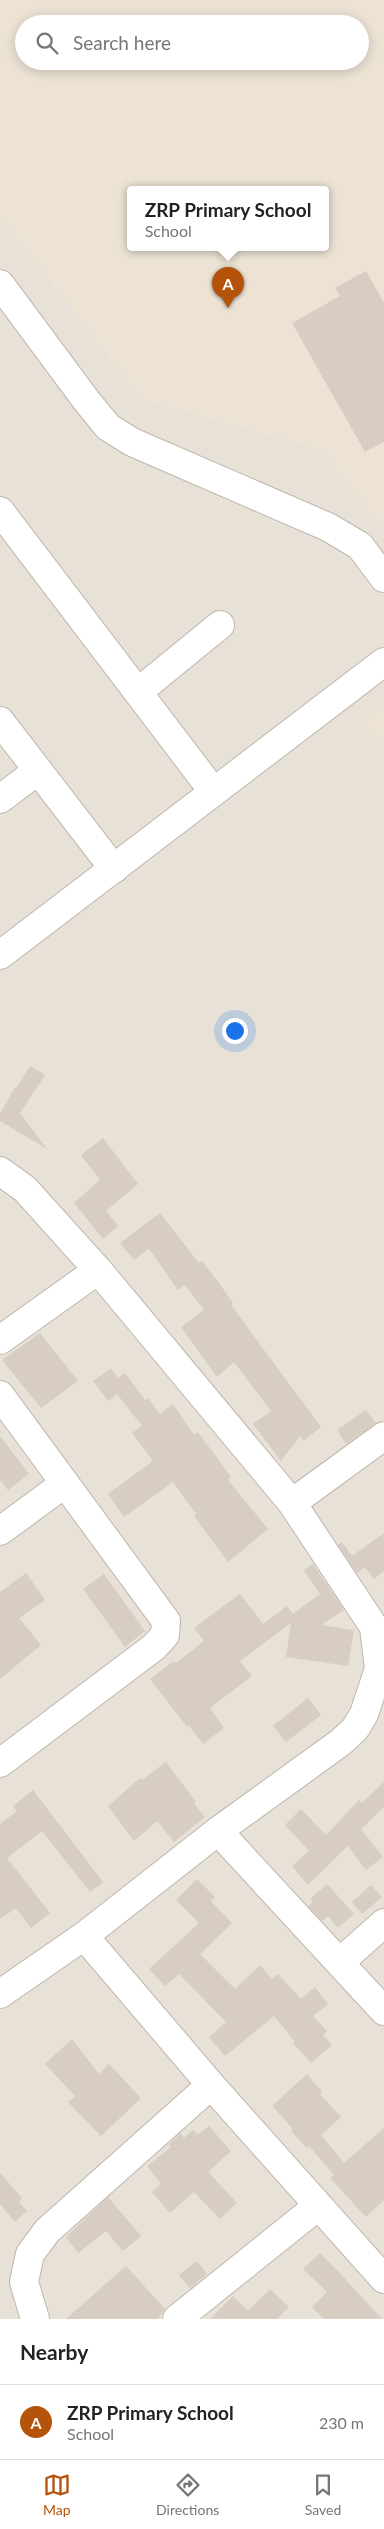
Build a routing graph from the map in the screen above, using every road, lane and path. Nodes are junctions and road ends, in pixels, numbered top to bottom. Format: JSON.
{"nodes":[{"id":1,"x":0,"y":284,"type":"edge"},
{"id":2,"x":0,"y":511,"type":"edge"},
{"id":3,"x":384,"y":578,"type":"edge"},
{"id":4,"x":220,"y":624,"type":"dead end"},
{"id":5,"x":384,"y":662,"type":"edge"},
{"id":6,"x":138,"y":692,"type":"junction"},
{"id":7,"x":0,"y":722,"type":"edge"},
{"id":8,"x":37,"y":771,"type":"junction"},
{"id":9,"x":213,"y":791,"type":"junction"},
{"id":10,"x":0,"y":799,"type":"edge"},
{"id":11,"x":114,"y":869,"type":"junction"},
{"id":12,"x":0,"y":955,"type":"edge"},
{"id":13,"x":0,"y":1171,"type":"edge"},
{"id":14,"x":98,"y":1270,"type":"junction"},
{"id":15,"x":0,"y":1340,"type":"edge"},
{"id":16,"x":0,"y":1395,"type":"edge"},
{"id":17,"x":384,"y":1436,"type":"edge"},
{"id":18,"x":64,"y":1484,"type":"junction"},
{"id":19,"x":292,"y":1503,"type":"junction"},
{"id":20,"x":0,"y":1532,"type":"edge"},
{"id":21,"x":0,"y":1763,"type":"edge"},
{"id":22,"x":218,"y":1831,"type":"junction"},
{"id":23,"x":384,"y":1923,"type":"edge"},
{"id":24,"x":84,"y":1936,"type":"junction"},
{"id":25,"x":340,"y":1962,"type":"junction"},
{"id":26,"x":0,"y":1994,"type":"edge"},
{"id":27,"x":384,"y":2011,"type":"edge"},
{"id":28,"x":212,"y":2085,"type":"junction"},
{"id":29,"x":318,"y":2206,"type":"junction"},
{"id":30,"x":384,"y":2279,"type":"edge"},
{"id":31,"x":35,"y":2319,"type":"edge"},
{"id":32,"x":177,"y":2319,"type":"edge"}],
"edges":[{"from":1,"to":3,"type":"street"},
{"from":2,"to":6,"type":"street"},
{"from":4,"to":6,"type":"street"},
{"from":5,"to":9,"type":"street"},
{"from":6,"to":9,"type":"street"},
{"from":7,"to":8,"type":"street"},
{"from":8,"to":10,"type":"street"},
{"from":8,"to":11,"type":"street"},
{"from":9,"to":11,"type":"street"},
{"from":11,"to":12,"type":"street"},
{"from":13,"to":14,"type":"street"},
{"from":14,"to":15,"type":"street"},
{"from":14,"to":19,"type":"street"},
{"from":16,"to":18,"type":"street"},
{"from":17,"to":19,"type":"street"},
{"from":18,"to":20,"type":"street"},
{"from":18,"to":21,"type":"street"},
{"from":19,"to":22,"type":"street"},
{"from":22,"to":24,"type":"street"},
{"from":22,"to":25,"type":"street"},
{"from":23,"to":25,"type":"street"},
{"from":24,"to":26,"type":"street"},
{"from":24,"to":28,"type":"street"},
{"from":25,"to":27,"type":"street"},
{"from":28,"to":29,"type":"street"},
{"from":28,"to":31,"type":"street"},
{"from":29,"to":30,"type":"street"},
{"from":29,"to":32,"type":"street"}]}
